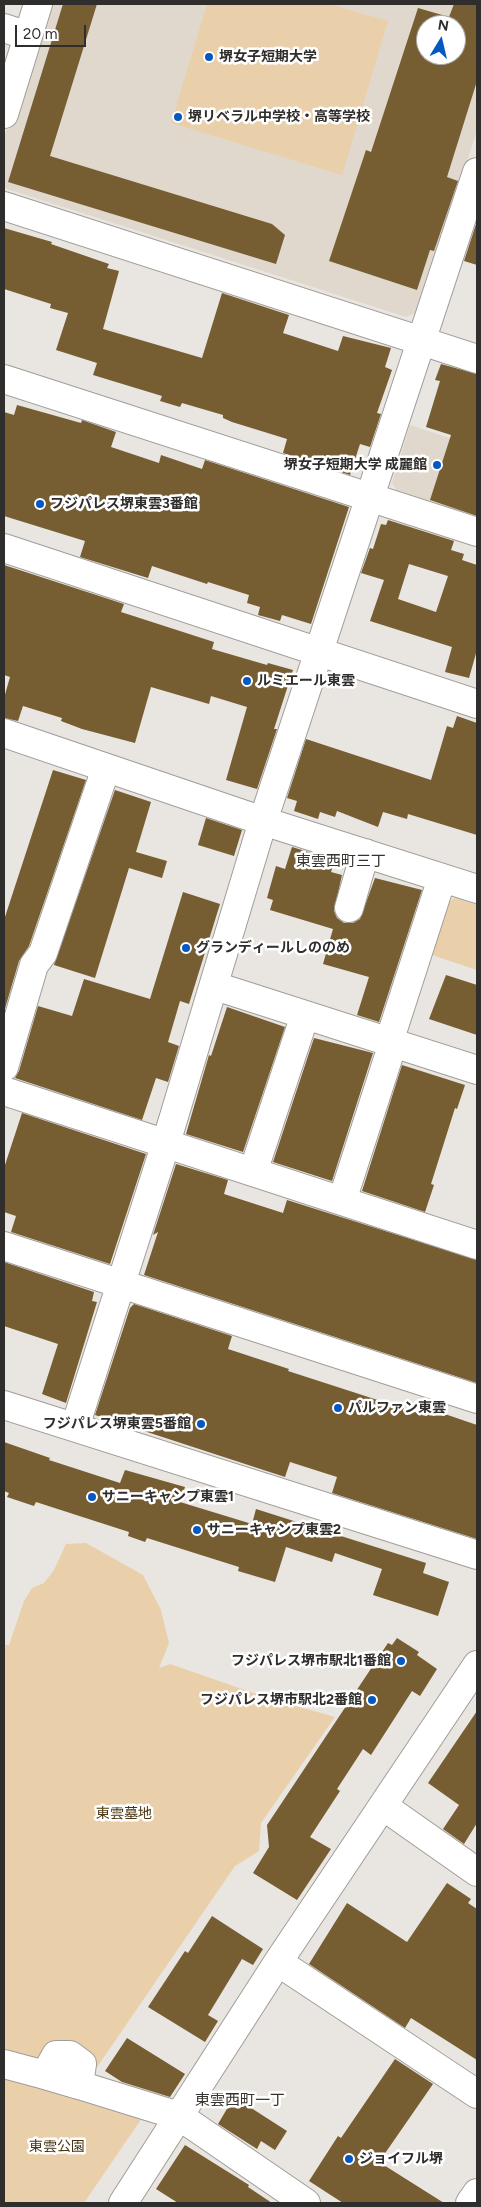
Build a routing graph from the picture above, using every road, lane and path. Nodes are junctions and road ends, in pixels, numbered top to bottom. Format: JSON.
{"nodes":[{"id":1,"x":38,"y":4,"type":"edge"},
{"id":2,"x":16,"y":32,"type":"edge"},
{"id":3,"x":4,"y":114,"type":"edge"},
{"id":4,"x":477,"y":177,"type":"edge"},
{"id":5,"x":4,"y":206,"type":"edge"},
{"id":6,"x":421,"y":340,"type":"junction"},
{"id":7,"x":477,"y":359,"type":"edge"},
{"id":8,"x":4,"y":379,"type":"edge"},
{"id":9,"x":369,"y":498,"type":"junction"},
{"id":10,"x":477,"y":532,"type":"edge"},
{"id":11,"x":4,"y":548,"type":"edge"},
{"id":12,"x":318,"y":652,"type":"junction"},
{"id":13,"x":476,"y":700,"type":"edge"},
{"id":14,"x":4,"y":733,"type":"edge"},
{"id":15,"x":106,"y":768,"type":"junction"},
{"id":16,"x":262,"y":821,"type":"junction"},
{"id":17,"x":365,"y":853,"type":"junction"},
{"id":18,"x":442,"y":878,"type":"junction"},
{"id":19,"x":477,"y":889,"type":"edge"},
{"id":20,"x":349,"y":908,"type":"dead end"},
{"id":21,"x":215,"y":986,"type":"junction"},
{"id":22,"x":305,"y":1015,"type":"junction"},
{"id":23,"x":391,"y":1043,"type":"junction"},
{"id":24,"x":4,"y":1067,"type":"edge"},
{"id":25,"x":477,"y":1070,"type":"edge"},
{"id":26,"x":4,"y":1091,"type":"edge"},
{"id":27,"x":166,"y":1143,"type":"junction"},
{"id":28,"x":253,"y":1172,"type":"junction"},
{"id":29,"x":342,"y":1201,"type":"junction"},
{"id":30,"x":477,"y":1245,"type":"edge"},
{"id":31,"x":4,"y":1246,"type":"edge"},
{"id":32,"x":120,"y":1284,"type":"junction"},
{"id":33,"x":477,"y":1399,"type":"edge"},
{"id":34,"x":4,"y":1405,"type":"edge"},
{"id":35,"x":75,"y":1427,"type":"junction"},
{"id":36,"x":477,"y":1555,"type":"edge"},
{"id":37,"x":475,"y":1674,"type":"edge"},
{"id":38,"x":383,"y":1806,"type":"junction"},
{"id":39,"x":477,"y":1872,"type":"edge"},
{"id":40,"x":278,"y":1962,"type":"junction"},
{"id":41,"x":4,"y":2064,"type":"edge"},
{"id":42,"x":477,"y":2094,"type":"edge"},
{"id":43,"x":179,"y":2116,"type":"junction"},
{"id":44,"x":477,"y":2193,"type":"edge"},
{"id":45,"x":123,"y":2203,"type":"edge"},
{"id":46,"x":306,"y":2203,"type":"edge"},
{"id":47,"x":470,"y":2203,"type":"edge"}],
"edges":[{"from":1,"to":2,"type":"street"},
{"from":2,"to":3,"type":"street"},
{"from":4,"to":6,"type":"street"},
{"from":5,"to":6,"type":"street"},
{"from":6,"to":7,"type":"street"},
{"from":6,"to":9,"type":"street"},
{"from":8,"to":9,"type":"street"},
{"from":9,"to":10,"type":"street"},
{"from":9,"to":12,"type":"street"},
{"from":11,"to":12,"type":"street"},
{"from":12,"to":13,"type":"street"},
{"from":12,"to":16,"type":"street"},
{"from":14,"to":15,"type":"street"},
{"from":15,"to":16,"type":"street"},
{"from":15,"to":24,"type":"street"},
{"from":16,"to":17,"type":"street"},
{"from":16,"to":21,"type":"street"},
{"from":17,"to":18,"type":"street"},
{"from":17,"to":20,"type":"street"},
{"from":18,"to":19,"type":"street"},
{"from":18,"to":23,"type":"street"},
{"from":21,"to":22,"type":"street"},
{"from":21,"to":27,"type":"street"},
{"from":22,"to":23,"type":"street"},
{"from":22,"to":28,"type":"street"},
{"from":23,"to":25,"type":"street"},
{"from":23,"to":29,"type":"street"},
{"from":26,"to":27,"type":"street"},
{"from":27,"to":28,"type":"street"},
{"from":27,"to":32,"type":"street"},
{"from":28,"to":29,"type":"street"},
{"from":29,"to":30,"type":"street"},
{"from":31,"to":32,"type":"street"},
{"from":32,"to":33,"type":"street"},
{"from":32,"to":35,"type":"street"},
{"from":34,"to":35,"type":"street"},
{"from":35,"to":36,"type":"street"},
{"from":37,"to":38,"type":"street"},
{"from":38,"to":39,"type":"street"},
{"from":38,"to":40,"type":"street"},
{"from":40,"to":42,"type":"street"},
{"from":40,"to":43,"type":"street"},
{"from":41,"to":43,"type":"street"},
{"from":43,"to":45,"type":"street"},
{"from":43,"to":46,"type":"street"},
{"from":44,"to":47,"type":"street"}]}
